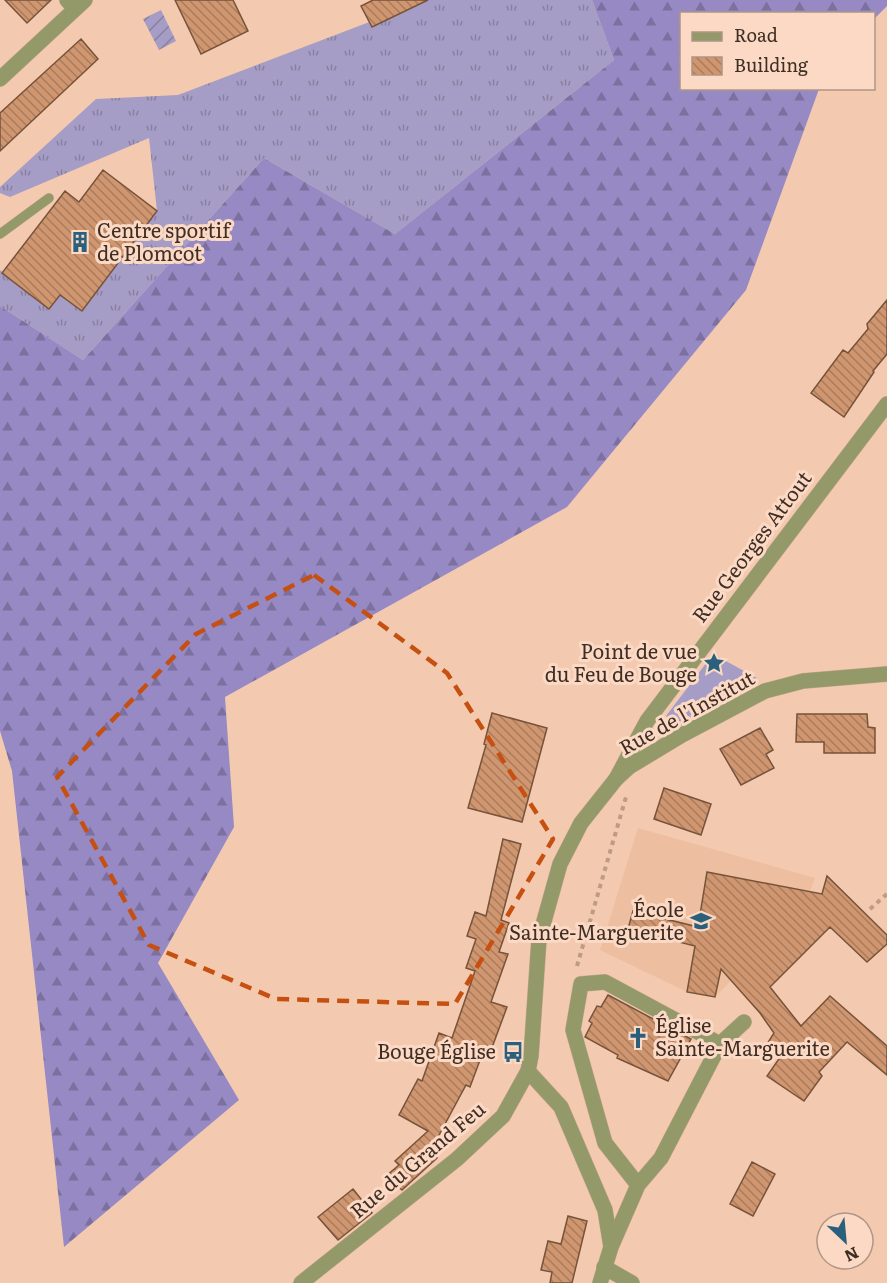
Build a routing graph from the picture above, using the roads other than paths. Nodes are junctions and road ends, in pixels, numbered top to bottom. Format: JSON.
{"nodes":[{"id":1,"x":76,"y":3,"type":"edge"},
{"id":2,"x":2,"y":74,"type":"edge"},
{"id":3,"x":49,"y":198,"type":"dead end"},
{"id":4,"x":0,"y":234,"type":"edge"},
{"id":5,"x":887,"y":404,"type":"edge"},
{"id":6,"x":887,"y":674,"type":"edge"},
{"id":7,"x":616,"y":779,"type":"junction"},
{"id":8,"x":744,"y":1022,"type":"dead end"},
{"id":9,"x":720,"y":1044,"type":"junction"},
{"id":10,"x":528,"y":1071,"type":"junction"},
{"id":11,"x":638,"y":1185,"type":"junction"},
{"id":12,"x":611,"y":1247,"type":"junction"},
{"id":13,"x":604,"y":1267,"type":"junction"},
{"id":14,"x":301,"y":1283,"type":"edge"},
{"id":15,"x":600,"y":1283,"type":"edge"},
{"id":16,"x":632,"y":1283,"type":"edge"}],
"edges":[{"from":1,"to":2,"type":"street"},
{"from":3,"to":4,"type":"lane"},
{"from":5,"to":7,"type":"street","name":"Rue Georges Attout"},
{"from":6,"to":7,"type":"street","name":"Rue de l'Institut"},
{"from":7,"to":10,"type":"street","name":"Rue du Grand Feu"},
{"from":8,"to":9,"type":"street"},
{"from":9,"to":11,"type":"street"},
{"from":9,"to":11,"type":"street"},
{"from":10,"to":12,"type":"street"},
{"from":10,"to":14,"type":"street","name":"Rue du Grand Feu"},
{"from":11,"to":12,"type":"street"},
{"from":12,"to":13,"type":"street"},
{"from":13,"to":15,"type":"street"},
{"from":13,"to":16,"type":"street"}]}
